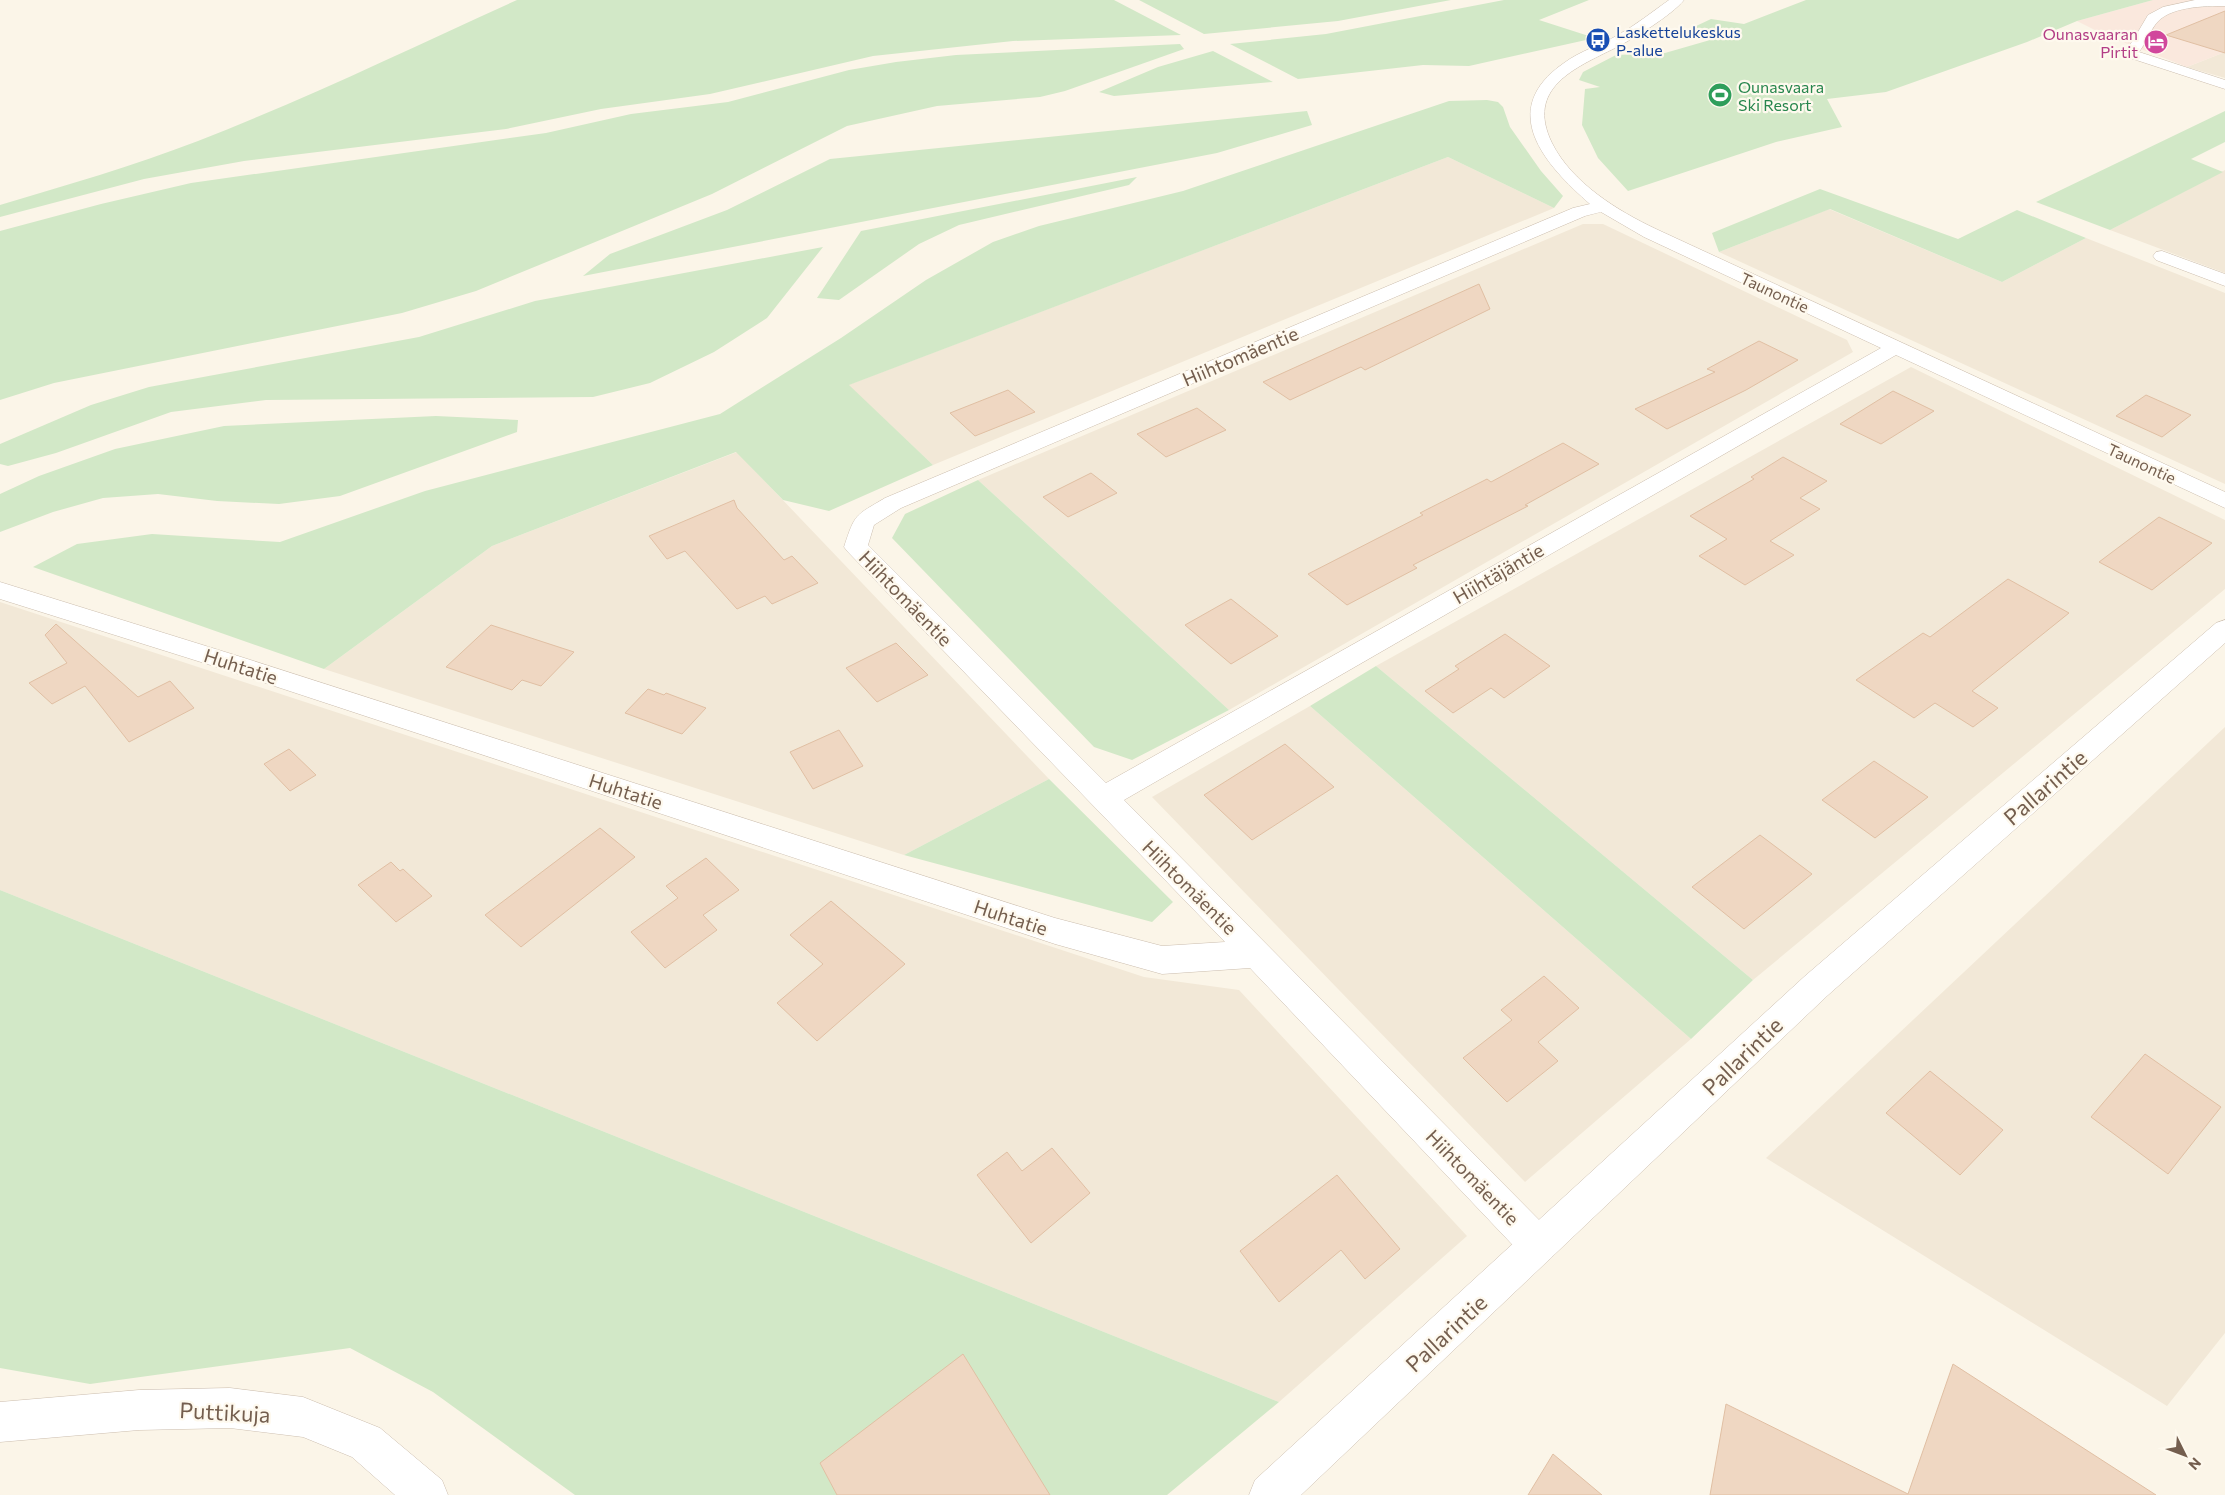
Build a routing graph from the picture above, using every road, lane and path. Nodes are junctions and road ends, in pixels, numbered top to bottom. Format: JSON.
{"nodes":[{"id":1,"x":1677,"y":0,"type":"edge"},
{"id":2,"x":2225,"y":2,"type":"edge"},
{"id":3,"x":2225,"y":85,"type":"edge"},
{"id":4,"x":1605,"y":206,"type":"junction"},
{"id":5,"x":2162,"y":256,"type":"dead end"},
{"id":6,"x":2225,"y":280,"type":"edge"},
{"id":7,"x":1895,"y":348,"type":"junction"},
{"id":8,"x":2225,"y":501,"type":"edge"},
{"id":9,"x":0,"y":590,"type":"edge"},
{"id":10,"x":2225,"y":629,"type":"edge"},
{"id":11,"x":1102,"y":799,"type":"junction"},
{"id":12,"x":1257,"y":954,"type":"junction"},
{"id":13,"x":1538,"y":1245,"type":"junction"},
{"id":14,"x":0,"y":1422,"type":"edge"},
{"id":15,"x":427,"y":1495,"type":"edge"},
{"id":16,"x":1270,"y":1495,"type":"edge"}],
"edges":[{"from":1,"to":4,"type":"street","name":"Taunontie"},
{"from":2,"to":3,"type":"street"},
{"from":4,"to":7,"type":"street","name":"Taunontie"},
{"from":4,"to":11,"type":"street","name":"Hiihtomäentie"},
{"from":5,"to":6,"type":"street"},
{"from":7,"to":8,"type":"street","name":"Taunontie"},
{"from":7,"to":11,"type":"street","name":"Hiihtäjäntie"},
{"from":9,"to":12,"type":"street","name":"Huhtatie"},
{"from":10,"to":13,"type":"street","name":"Pallarintie"},
{"from":11,"to":12,"type":"street","name":"Hiihtomäentie"},
{"from":12,"to":13,"type":"street","name":"Hiihtomäentie"},
{"from":13,"to":16,"type":"street","name":"Pallarintie"},
{"from":14,"to":15,"type":"street","name":"Puttikuja"}]}
